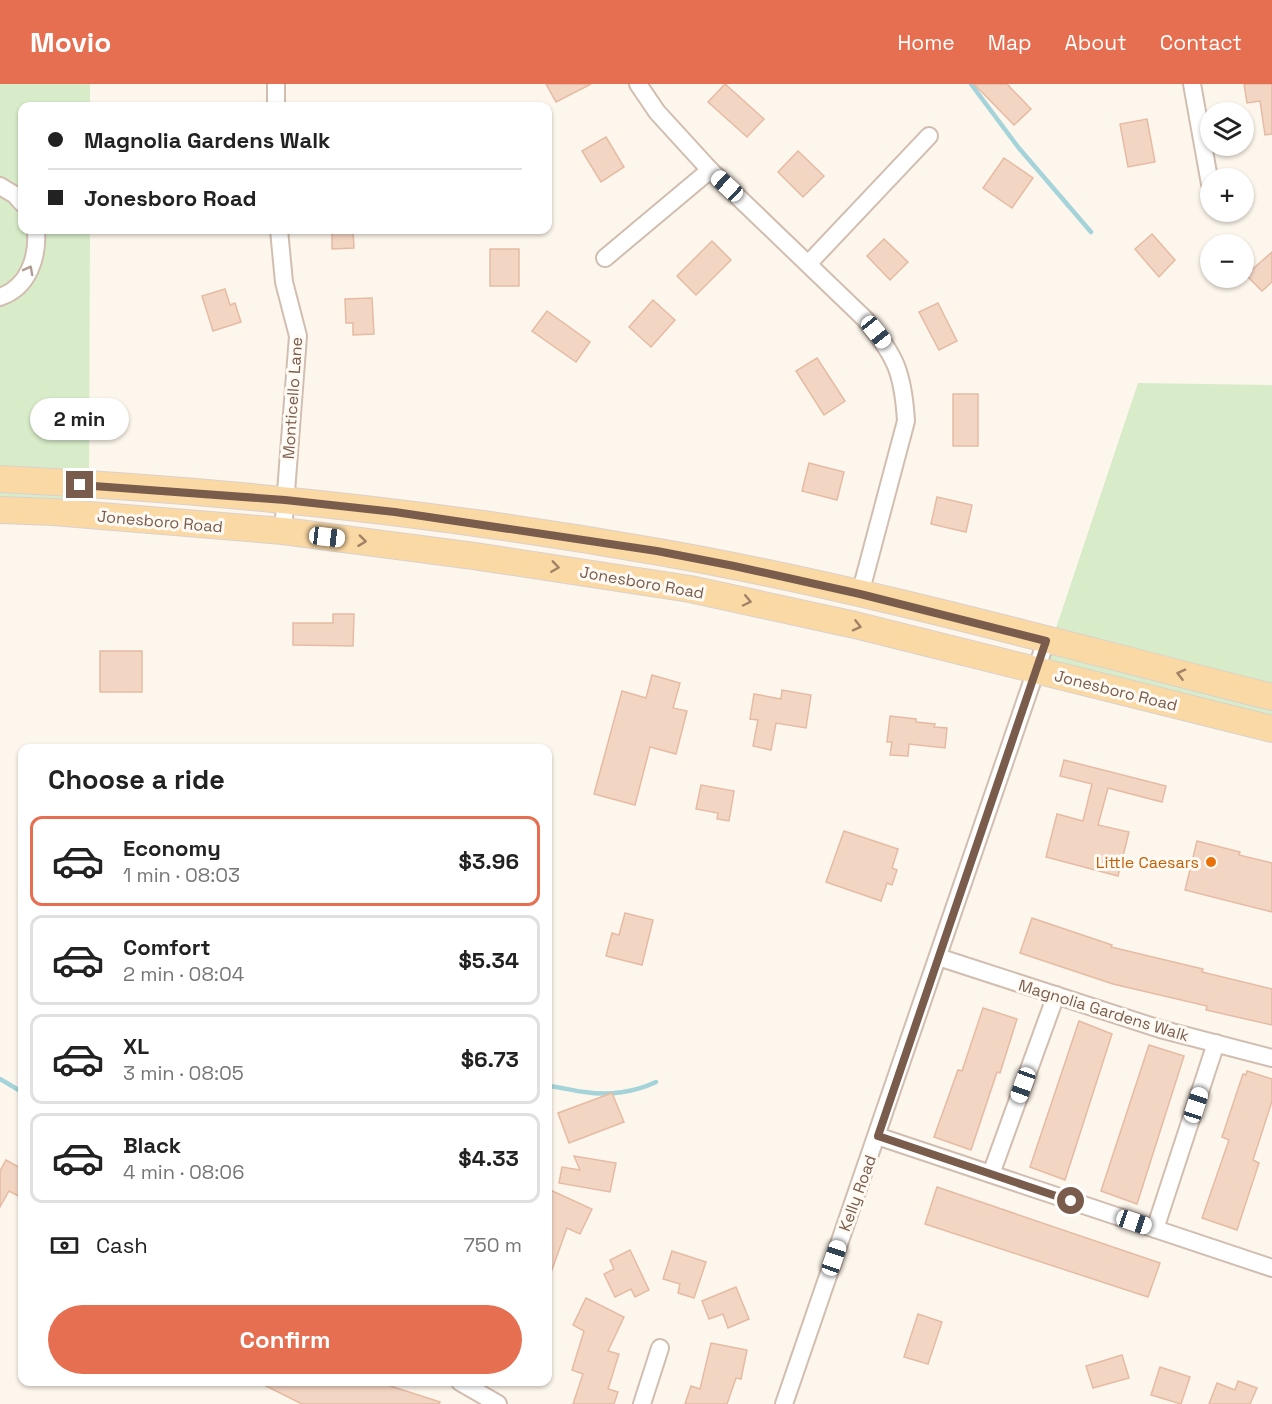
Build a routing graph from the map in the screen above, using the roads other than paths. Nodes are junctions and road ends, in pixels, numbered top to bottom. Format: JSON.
{"nodes":[{"id":1,"x":276,"y":84,"type":"edge"},
{"id":2,"x":638,"y":84,"type":"edge"},
{"id":3,"x":1192,"y":84,"type":"edge"},
{"id":4,"x":276,"y":102,"type":"edge"},
{"id":5,"x":929,"y":136,"type":"dead end"},
{"id":6,"x":1207,"y":168,"type":"edge"},
{"id":7,"x":710,"y":170,"type":"junction"},
{"id":8,"x":0,"y":186,"type":"edge"},
{"id":9,"x":18,"y":198,"type":"edge"},
{"id":10,"x":36,"y":234,"type":"edge"},
{"id":11,"x":279,"y":234,"type":"edge"},
{"id":12,"x":605,"y":258,"type":"dead end"},
{"id":13,"x":809,"y":263,"type":"junction"},
{"id":14,"x":0,"y":297,"type":"edge"},
{"id":15,"x":5,"y":474,"type":"edge"},
{"id":16,"x":285,"y":500,"type":"junction"},
{"id":17,"x":0,"y":510,"type":"edge"},
{"id":18,"x":283,"y":531,"type":"junction"},
{"id":19,"x":860,"y":594,"type":"junction"},
{"id":20,"x":1046,"y":641,"type":"junction"},
{"id":21,"x":1036,"y":670,"type":"junction"},
{"id":22,"x":1272,"y":697,"type":"edge"},
{"id":23,"x":1272,"y":729,"type":"edge"},
{"id":24,"x":938,"y":957,"type":"junction"},
{"id":25,"x":1056,"y":995,"type":"junction"},
{"id":26,"x":1216,"y":1043,"type":"junction"},
{"id":27,"x":1272,"y":1058,"type":"edge"},
{"id":28,"x":878,"y":1136,"type":"junction"},
{"id":29,"x":991,"y":1174,"type":"junction"},
{"id":30,"x":1155,"y":1229,"type":"junction"},
{"id":31,"x":1272,"y":1268,"type":"edge"},
{"id":32,"x":660,"y":1348,"type":"dead end"},
{"id":33,"x":467,"y":1386,"type":"edge"},
{"id":34,"x":498,"y":1404,"type":"edge"},
{"id":35,"x":642,"y":1404,"type":"edge"},
{"id":36,"x":784,"y":1404,"type":"edge"}],
"edges":[{"from":1,"to":4,"type":"street"},
{"from":2,"to":7,"type":"street"},
{"from":3,"to":6,"type":"street"},
{"from":5,"to":13,"type":"street"},
{"from":7,"to":12,"type":"street"},
{"from":7,"to":13,"type":"street"},
{"from":8,"to":9,"type":"street"},
{"from":14,"to":10,"type":"street","one_way":true},
{"from":11,"to":16,"type":"street","name":"Monticello Lane"},
{"from":13,"to":19,"type":"street"},
{"from":15,"to":16,"type":"main road","name":"Jonesboro Road"},
{"from":16,"to":18,"type":"street","name":"Monticello Lane"},
{"from":16,"to":19,"type":"main road","name":"Jonesboro Road"},
{"from":17,"to":18,"type":"main road","name":"Jonesboro Road"},
{"from":18,"to":21,"type":"main road","name":"Jonesboro Road","one_way":true},
{"from":19,"to":20,"type":"main road","name":"Jonesboro Road"},
{"from":20,"to":21,"type":"street","name":"Kelly Road"},
{"from":22,"to":20,"type":"main road","name":"Jonesboro Road","one_way":true},
{"from":21,"to":23,"type":"main road","name":"Jonesboro Road"},
{"from":21,"to":24,"type":"street","name":"Kelly Road"},
{"from":24,"to":25,"type":"street","name":"Magnolia Gardens Walk"},
{"from":24,"to":28,"type":"street","name":"Kelly Road"},
{"from":25,"to":26,"type":"street","name":"Magnolia Gardens Walk"},
{"from":25,"to":29,"type":"street"},
{"from":26,"to":27,"type":"street","name":"Magnolia Gardens Walk"},
{"from":26,"to":30,"type":"street"},
{"from":28,"to":29,"type":"street"},
{"from":28,"to":36,"type":"street","name":"Kelly Road"},
{"from":29,"to":30,"type":"street"},
{"from":30,"to":31,"type":"street"},
{"from":32,"to":35,"type":"street"},
{"from":33,"to":34,"type":"street"}]}
